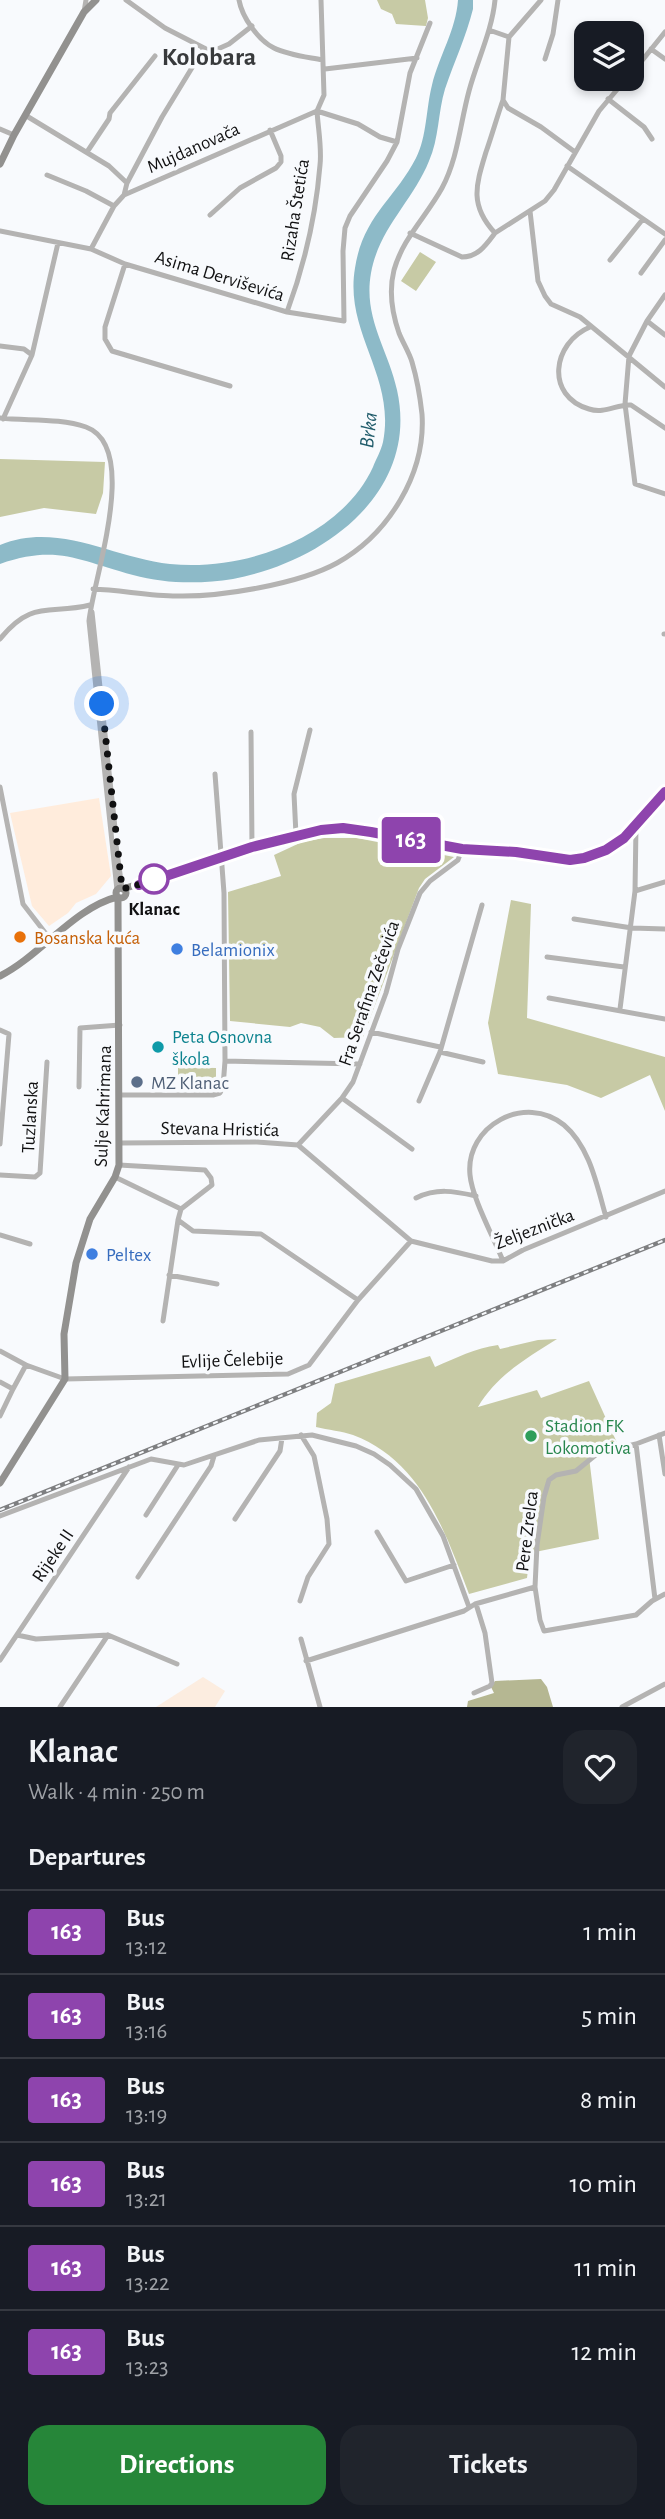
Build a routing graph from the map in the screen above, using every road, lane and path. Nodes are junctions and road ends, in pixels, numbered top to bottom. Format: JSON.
{"nodes":[{"id":1,"x":86,"y":0,"type":"edge"},
{"id":2,"x":96,"y":0,"type":"edge"},
{"id":3,"x":126,"y":0,"type":"edge"},
{"id":4,"x":239,"y":0,"type":"edge"},
{"id":5,"x":321,"y":0,"type":"edge"},
{"id":6,"x":495,"y":0,"type":"edge"},
{"id":7,"x":541,"y":0,"type":"edge"},
{"id":8,"x":558,"y":0,"type":"edge"},
{"id":9,"x":84,"y":12,"type":"junction"},
{"id":10,"x":430,"y":23,"type":"dead end"},
{"id":11,"x":252,"y":26,"type":"junction"},
{"id":12,"x":489,"y":30,"type":"junction"},
{"id":13,"x":665,"y":32,"type":"edge"},
{"id":14,"x":509,"y":37,"type":"junction"},
{"id":15,"x":204,"y":48,"type":"junction"},
{"id":16,"x":651,"y":49,"type":"junction"},
{"id":17,"x":155,"y":56,"type":"dead end"},
{"id":18,"x":417,"y":58,"type":"junction"},
{"id":19,"x":644,"y":58,"type":"edge"},
{"id":20,"x":545,"y":59,"type":"dead end"},
{"id":21,"x":665,"y":59,"type":"edge"},
{"id":22,"x":322,"y":60,"type":"junction"},
{"id":23,"x":324,"y":69,"type":"junction"},
{"id":24,"x":615,"y":91,"type":"edge"},
{"id":25,"x":608,"y":99,"type":"junction"},
{"id":26,"x":503,"y":100,"type":"junction"},
{"id":27,"x":317,"y":111,"type":"junction"},
{"id":28,"x":25,"y":115,"type":"junction"},
{"id":29,"x":0,"y":129,"type":"edge"},
{"id":30,"x":270,"y":130,"type":"junction"},
{"id":31,"x":14,"y":135,"type":"junction"},
{"id":32,"x":652,"y":139,"type":"dead end"},
{"id":33,"x":397,"y":142,"type":"junction"},
{"id":34,"x":87,"y":152,"type":"junction"},
{"id":35,"x":575,"y":152,"type":"junction"},
{"id":36,"x":0,"y":164,"type":"edge"},
{"id":37,"x":567,"y":166,"type":"junction"},
{"id":38,"x":47,"y":175,"type":"dead end"},
{"id":39,"x":127,"y":183,"type":"junction"},
{"id":40,"x":124,"y":195,"type":"junction"},
{"id":41,"x":114,"y":206,"type":"junction"},
{"id":42,"x":530,"y":211,"type":"junction"},
{"id":43,"x":210,"y":215,"type":"dead end"},
{"id":44,"x":643,"y":219,"type":"junction"},
{"id":45,"x":0,"y":230,"type":"edge"},
{"id":46,"x":410,"y":233,"type":"junction"},
{"id":47,"x":495,"y":233,"type":"junction"},
{"id":48,"x":665,"y":234,"type":"edge"},
{"id":49,"x":665,"y":240,"type":"edge"},
{"id":50,"x":58,"y":243,"type":"junction"},
{"id":51,"x":91,"y":249,"type":"junction"},
{"id":52,"x":610,"y":260,"type":"dead end"},
{"id":53,"x":125,"y":264,"type":"junction"},
{"id":54,"x":641,"y":273,"type":"dead end"},
{"id":55,"x":665,"y":295,"type":"edge"},
{"id":56,"x":288,"y":312,"type":"junction"},
{"id":57,"x":647,"y":321,"type":"junction"},
{"id":58,"x":590,"y":327,"type":"junction"},
{"id":59,"x":665,"y":335,"type":"edge"},
{"id":60,"x":0,"y":346,"type":"edge"},
{"id":61,"x":32,"y":355,"type":"junction"},
{"id":62,"x":629,"y":356,"type":"junction"},
{"id":63,"x":230,"y":386,"type":"dead end"},
{"id":64,"x":665,"y":387,"type":"edge"},
{"id":65,"x":625,"y":404,"type":"junction"},
{"id":66,"x":1,"y":419,"type":"edge"},
{"id":67,"x":665,"y":428,"type":"edge"},
{"id":68,"x":665,"y":494,"type":"edge"},
{"id":69,"x":93,"y":589,"type":"junction"},
{"id":70,"x":90,"y":605,"type":"junction"},
{"id":71,"x":0,"y":639,"type":"edge"},
{"id":72,"x":310,"y":730,"type":"dead end"},
{"id":73,"x":251,"y":732,"type":"dead end"},
{"id":74,"x":215,"y":774,"type":"dead end"},
{"id":75,"x":0,"y":788,"type":"edge"},
{"id":76,"x":665,"y":792,"type":"edge"},
{"id":77,"x":636,"y":826,"type":"junction"},
{"id":78,"x":296,"y":835,"type":"junction"},
{"id":79,"x":252,"y":847,"type":"junction"},
{"id":80,"x":462,"y":849,"type":"junction"},
{"id":81,"x":221,"y":858,"type":"junction"},
{"id":82,"x":665,"y":882,"type":"edge"},
{"id":83,"x":635,"y":891,"type":"junction"},
{"id":84,"x":120,"y":895,"type":"junction"},
{"id":85,"x":482,"y":905,"type":"dead end"},
{"id":86,"x":575,"y":919,"type":"dead end"},
{"id":87,"x":632,"y":928,"type":"junction"},
{"id":88,"x":665,"y":929,"type":"edge"},
{"id":89,"x":50,"y":939,"type":"junction"},
{"id":90,"x":547,"y":957,"type":"dead end"},
{"id":91,"x":624,"y":967,"type":"junction"},
{"id":92,"x":0,"y":976,"type":"edge"},
{"id":93,"x":549,"y":998,"type":"dead end"},
{"id":94,"x":620,"y":1009,"type":"junction"},
{"id":95,"x":665,"y":1019,"type":"edge"},
{"id":96,"x":120,"y":1025,"type":"junction"},
{"id":97,"x":0,"y":1030,"type":"edge"},
{"id":98,"x":371,"y":1032,"type":"junction"},
{"id":99,"x":440,"y":1050,"type":"junction"},
{"id":100,"x":225,"y":1061,"type":"junction"},
{"id":101,"x":47,"y":1062,"type":"dead end"},
{"id":102,"x":483,"y":1062,"type":"dead end"},
{"id":103,"x":360,"y":1064,"type":"junction"},
{"id":104,"x":79,"y":1087,"type":"dead end"},
{"id":105,"x":120,"y":1095,"type":"junction"},
{"id":106,"x":342,"y":1098,"type":"junction"},
{"id":107,"x":419,"y":1101,"type":"dead end"},
{"id":108,"x":120,"y":1143,"type":"junction"},
{"id":109,"x":0,"y":1144,"type":"edge"},
{"id":110,"x":298,"y":1145,"type":"junction"},
{"id":111,"x":412,"y":1149,"type":"dead end"},
{"id":112,"x":119,"y":1165,"type":"junction"},
{"id":113,"x":0,"y":1175,"type":"edge"},
{"id":114,"x":115,"y":1177,"type":"junction"},
{"id":115,"x":665,"y":1191,"type":"edge"},
{"id":116,"x":476,"y":1196,"type":"junction"},
{"id":117,"x":415,"y":1198,"type":"dead end"},
{"id":118,"x":181,"y":1209,"type":"junction"},
{"id":119,"x":606,"y":1217,"type":"junction"},
{"id":120,"x":178,"y":1220,"type":"junction"},
{"id":121,"x":0,"y":1235,"type":"edge"},
{"id":122,"x":411,"y":1241,"type":"junction"},
{"id":123,"x":30,"y":1244,"type":"dead end"},
{"id":124,"x":503,"y":1261,"type":"junction"},
{"id":125,"x":169,"y":1275,"type":"junction"},
{"id":126,"x":217,"y":1284,"type":"dead end"},
{"id":127,"x":358,"y":1300,"type":"junction"},
{"id":128,"x":163,"y":1321,"type":"dead end"},
{"id":129,"x":0,"y":1352,"type":"edge"},
{"id":130,"x":26,"y":1365,"type":"junction"},
{"id":131,"x":65,"y":1379,"type":"junction"},
{"id":132,"x":0,"y":1382,"type":"edge"},
{"id":133,"x":13,"y":1389,"type":"junction"},
{"id":134,"x":0,"y":1416,"type":"edge"},
{"id":135,"x":662,"y":1434,"type":"edge"},
{"id":136,"x":301,"y":1435,"type":"junction"},
{"id":137,"x":282,"y":1438,"type":"junction"},
{"id":138,"x":636,"y":1444,"type":"junction"},
{"id":139,"x":214,"y":1456,"type":"junction"},
{"id":140,"x":178,"y":1465,"type":"junction"},
{"id":141,"x":130,"y":1467,"type":"junction"},
{"id":142,"x":665,"y":1474,"type":"edge"},
{"id":143,"x":0,"y":1483,"type":"edge"},
{"id":144,"x":146,"y":1515,"type":"dead end"},
{"id":145,"x":0,"y":1516,"type":"edge"},
{"id":146,"x":234,"y":1519,"type":"dead end"},
{"id":147,"x":377,"y":1532,"type":"dead end"},
{"id":148,"x":454,"y":1566,"type":"junction"},
{"id":149,"x":138,"y":1577,"type":"dead end"},
{"id":150,"x":535,"y":1587,"type":"junction"},
{"id":151,"x":665,"y":1594,"type":"edge"},
{"id":152,"x":655,"y":1599,"type":"junction"},
{"id":153,"x":300,"y":1601,"type":"dead end"},
{"id":154,"x":472,"y":1605,"type":"junction"},
{"id":155,"x":17,"y":1635,"type":"junction"},
{"id":156,"x":108,"y":1636,"type":"junction"},
{"id":157,"x":301,"y":1639,"type":"dead end"},
{"id":158,"x":0,"y":1660,"type":"edge"},
{"id":159,"x":306,"y":1661,"type":"junction"},
{"id":160,"x":177,"y":1664,"type":"dead end"},
{"id":161,"x":664,"y":1687,"type":"edge"},
{"id":162,"x":474,"y":1692,"type":"dead end"},
{"id":163,"x":60,"y":1707,"type":"edge"},
{"id":164,"x":320,"y":1707,"type":"edge"},
{"id":165,"x":622,"y":1707,"type":"edge"}],
"edges":[{"from":1,"to":9,"type":"street"},
{"from":2,"to":9,"type":"main road"},
{"from":3,"to":15,"type":"street"},
{"from":4,"to":11,"type":"street"},
{"from":5,"to":22,"type":"street"},
{"from":6,"to":12,"type":"street"},
{"from":7,"to":14,"type":"street"},
{"from":8,"to":20,"type":"street"},
{"from":9,"to":28,"type":"main road"},
{"from":10,"to":18,"type":"street"},
{"from":11,"to":15,"type":"street"},
{"from":11,"to":22,"type":"street"},
{"from":12,"to":14,"type":"street"},
{"from":12,"to":46,"type":"street"},
{"from":13,"to":16,"type":"street"},
{"from":14,"to":26,"type":"street"},
{"from":15,"to":39,"type":"street"},
{"from":16,"to":19,"type":"street"},
{"from":16,"to":21,"type":"street"},
{"from":17,"to":34,"type":"street"},
{"from":18,"to":23,"type":"street"},
{"from":18,"to":33,"type":"street"},
{"from":22,"to":23,"type":"street"},
{"from":23,"to":27,"type":"street"},
{"from":24,"to":25,"type":"street"},
{"from":25,"to":32,"type":"street"},
{"from":25,"to":35,"type":"street"},
{"from":26,"to":35,"type":"street"},
{"from":26,"to":47,"type":"street"},
{"from":27,"to":30,"type":"street","name":"Mujdanovača"},
{"from":27,"to":33,"type":"street"},
{"from":27,"to":56,"type":"street","name":"Rizaha Štetića"},
{"from":28,"to":31,"type":"main road"},
{"from":28,"to":34,"type":"street"},
{"from":29,"to":31,"type":"street"},
{"from":30,"to":40,"type":"street","name":"Mujdanovača"},
{"from":30,"to":43,"type":"street"},
{"from":31,"to":36,"type":"main road"},
{"from":33,"to":56,"type":"street","name":"Asima Derviševića"},
{"from":34,"to":39,"type":"street"},
{"from":35,"to":37,"type":"street"},
{"from":37,"to":42,"type":"street"},
{"from":37,"to":44,"type":"street"},
{"from":38,"to":41,"type":"street"},
{"from":39,"to":40,"type":"street"},
{"from":40,"to":41,"type":"street","name":"Mujdanovača"},
{"from":41,"to":51,"type":"street","name":"Mujdanovača"},
{"from":42,"to":47,"type":"street"},
{"from":42,"to":58,"type":"street"},
{"from":44,"to":48,"type":"street"},
{"from":44,"to":52,"type":"street"},
{"from":45,"to":50,"type":"street","name":"Asima Derviševića"},
{"from":46,"to":47,"type":"street"},
{"from":46,"to":69,"type":"street"},
{"from":49,"to":54,"type":"street"},
{"from":50,"to":51,"type":"street","name":"Asima Derviševića"},
{"from":50,"to":61,"type":"street"},
{"from":51,"to":53,"type":"street","name":"Asima Derviševića"},
{"from":53,"to":56,"type":"street","name":"Asima Derviševića"},
{"from":53,"to":63,"type":"street"},
{"from":55,"to":57,"type":"street"},
{"from":57,"to":59,"type":"street"},
{"from":57,"to":62,"type":"street"},
{"from":58,"to":62,"type":"street"},
{"from":58,"to":65,"type":"street"},
{"from":60,"to":61,"type":"street"},
{"from":61,"to":66,"type":"street"},
{"from":62,"to":64,"type":"street"},
{"from":62,"to":65,"type":"street"},
{"from":65,"to":67,"type":"street"},
{"from":65,"to":68,"type":"street"},
{"from":66,"to":69,"type":"street"},
{"from":69,"to":70,"type":"street"},
{"from":70,"to":71,"type":"street"},
{"from":70,"to":84,"type":"street"},
{"from":72,"to":78,"type":"street"},
{"from":73,"to":79,"type":"street"},
{"from":74,"to":81,"type":"street"},
{"from":75,"to":89,"type":"street"},
{"from":76,"to":77,"type":"main road"},
{"from":77,"to":80,"type":"main road"},
{"from":77,"to":83,"type":"street"},
{"from":78,"to":79,"type":"main road"},
{"from":78,"to":80,"type":"main road"},
{"from":79,"to":81,"type":"main road"},
{"from":80,"to":98,"type":"street","name":"Fra Serafina Zečevića"},
{"from":81,"to":84,"type":"main road"},
{"from":81,"to":100,"type":"street"},
{"from":82,"to":83,"type":"street"},
{"from":83,"to":87,"type":"street"},
{"from":84,"to":89,"type":"main road"},
{"from":84,"to":96,"type":"main road","name":"Sulje Kahrimana"},
{"from":85,"to":99,"type":"street"},
{"from":86,"to":87,"type":"street"},
{"from":87,"to":88,"type":"street"},
{"from":87,"to":91,"type":"street"},
{"from":89,"to":92,"type":"main road"},
{"from":90,"to":91,"type":"street"},
{"from":91,"to":94,"type":"street"},
{"from":93,"to":94,"type":"street"},
{"from":94,"to":95,"type":"street"},
{"from":96,"to":104,"type":"street"},
{"from":96,"to":105,"type":"main road","name":"Sulje Kahrimana"},
{"from":97,"to":109,"type":"street","name":"Tuzlanska"},
{"from":98,"to":99,"type":"street"},
{"from":98,"to":103,"type":"street","name":"Fra Serafina Zečevića"},
{"from":99,"to":102,"type":"street"},
{"from":99,"to":107,"type":"street"},
{"from":100,"to":103,"type":"street"},
{"from":100,"to":105,"type":"street"},
{"from":101,"to":113,"type":"street","name":"Tuzlanska"},
{"from":103,"to":106,"type":"street","name":"Fra Serafina Zečevića"},
{"from":105,"to":108,"type":"main road","name":"Sulje Kahrimana"},
{"from":106,"to":110,"type":"street","name":"Fra Serafina Zečevića"},
{"from":106,"to":111,"type":"street"},
{"from":108,"to":110,"type":"street","name":"Stevana Hristića"},
{"from":108,"to":112,"type":"main road","name":"Sulje Kahrimana"},
{"from":110,"to":122,"type":"street","name":"Stevana Hristića"},
{"from":112,"to":114,"type":"main road","name":"Sulje Kahrimana"},
{"from":112,"to":118,"type":"street"},
{"from":114,"to":118,"type":"street"},
{"from":114,"to":131,"type":"main road","name":"Sulje Kahrimana"},
{"from":115,"to":119,"type":"street","name":"Željeznička"},
{"from":116,"to":117,"type":"street"},
{"from":116,"to":119,"type":"street"},
{"from":116,"to":124,"type":"street"},
{"from":118,"to":120,"type":"street"},
{"from":119,"to":124,"type":"street","name":"Željeznička"},
{"from":120,"to":125,"type":"street"},
{"from":120,"to":127,"type":"street"},
{"from":121,"to":123,"type":"street"},
{"from":122,"to":124,"type":"street","name":"Željeznička"},
{"from":122,"to":127,"type":"street","name":"Evlije Čelebije"},
{"from":125,"to":126,"type":"street"},
{"from":125,"to":128,"type":"street"},
{"from":127,"to":131,"type":"street","name":"Evlije Čelebije"},
{"from":129,"to":130,"type":"street","name":"Evlije Čelebije"},
{"from":130,"to":131,"type":"street","name":"Evlije Čelebije"},
{"from":130,"to":133,"type":"street"},
{"from":131,"to":143,"type":"main road"},
{"from":132,"to":133,"type":"street"},
{"from":133,"to":134,"type":"street"},
{"from":135,"to":138,"type":"street","name":"Pere Zrelca"},
{"from":135,"to":142,"type":"street"},
{"from":136,"to":137,"type":"street"},
{"from":136,"to":148,"type":"street"},
{"from":136,"to":153,"type":"street"},
{"from":137,"to":139,"type":"street"},
{"from":137,"to":146,"type":"street"},
{"from":138,"to":150,"type":"street","name":"Pere Zrelca"},
{"from":138,"to":152,"type":"street"},
{"from":139,"to":140,"type":"street"},
{"from":139,"to":149,"type":"street"},
{"from":140,"to":141,"type":"street"},
{"from":140,"to":144,"type":"street"},
{"from":141,"to":145,"type":"street"},
{"from":141,"to":155,"type":"street","name":"Rijeke II"},
{"from":147,"to":148,"type":"street"},
{"from":148,"to":154,"type":"street"},
{"from":150,"to":152,"type":"street"},
{"from":150,"to":154,"type":"street"},
{"from":151,"to":152,"type":"street"},
{"from":154,"to":159,"type":"street"},
{"from":154,"to":162,"type":"street"},
{"from":155,"to":156,"type":"street"},
{"from":155,"to":158,"type":"street","name":"Rijeke II"},
{"from":156,"to":160,"type":"street"},
{"from":156,"to":163,"type":"street"},
{"from":157,"to":159,"type":"street"},
{"from":159,"to":164,"type":"street"},
{"from":161,"to":165,"type":"street"}]}
